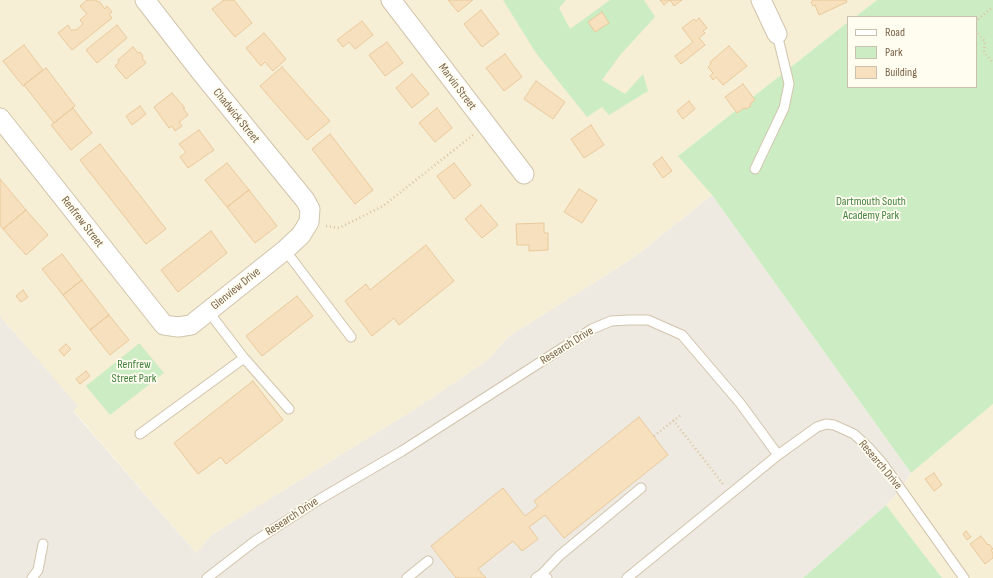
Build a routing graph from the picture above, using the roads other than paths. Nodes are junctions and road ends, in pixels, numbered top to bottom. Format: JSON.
{"nodes":[{"id":1,"x":145,"y":0,"type":"edge"},
{"id":2,"x":391,"y":0,"type":"edge"},
{"id":3,"x":761,"y":0,"type":"edge"},
{"id":4,"x":777,"y":34,"type":"joint"},
{"id":5,"x":0,"y":118,"type":"edge"},
{"id":6,"x":756,"y":169,"type":"dead end"},
{"id":7,"x":524,"y":174,"type":"dead end"},
{"id":8,"x":305,"y":229,"type":"joint"},
{"id":9,"x":285,"y":250,"type":"junction"},
{"id":10,"x":208,"y":312,"type":"junction"},
{"id":11,"x":164,"y":325,"type":"joint"},
{"id":12,"x":351,"y":337,"type":"dead end"},
{"id":13,"x":244,"y":358,"type":"junction"},
{"id":14,"x":290,"y":409,"type":"dead end"},
{"id":15,"x":140,"y":434,"type":"dead end"},
{"id":16,"x":778,"y":455,"type":"junction"},
{"id":17,"x":641,"y":488,"type":"dead end"},
{"id":18,"x":43,"y":544,"type":"dead end"},
{"id":19,"x":428,"y":561,"type":"dead end"},
{"id":20,"x":413,"y":576,"type":"edge"},
{"id":21,"x":542,"y":577,"type":"edge"},
{"id":22,"x":32,"y":578,"type":"edge"},
{"id":23,"x":207,"y":578,"type":"edge"},
{"id":24,"x":627,"y":578,"type":"edge"},
{"id":25,"x":964,"y":578,"type":"edge"}],
"edges":[{"from":1,"to":8,"type":"street","name":"Chadwick Street"},
{"from":2,"to":7,"type":"street","name":"Marvin Street"},
{"from":3,"to":4,"type":"street"},
{"from":4,"to":6,"type":"lane"},
{"from":5,"to":11,"type":"street","name":"Renfrew Street"},
{"from":8,"to":9,"type":"street","name":"Glenview Drive"},
{"from":9,"to":10,"type":"street","name":"Glenview Drive"},
{"from":9,"to":12,"type":"lane"},
{"from":10,"to":11,"type":"street","name":"Glenview Drive"},
{"from":10,"to":13,"type":"lane"},
{"from":13,"to":14,"type":"lane"},
{"from":13,"to":15,"type":"lane"},
{"from":16,"to":23,"type":"lane","name":"Research Drive"},
{"from":16,"to":24,"type":"lane"},
{"from":16,"to":25,"type":"lane","name":"Research Drive"},
{"from":17,"to":21,"type":"lane"},
{"from":18,"to":22,"type":"lane"},
{"from":19,"to":20,"type":"lane"}]}
